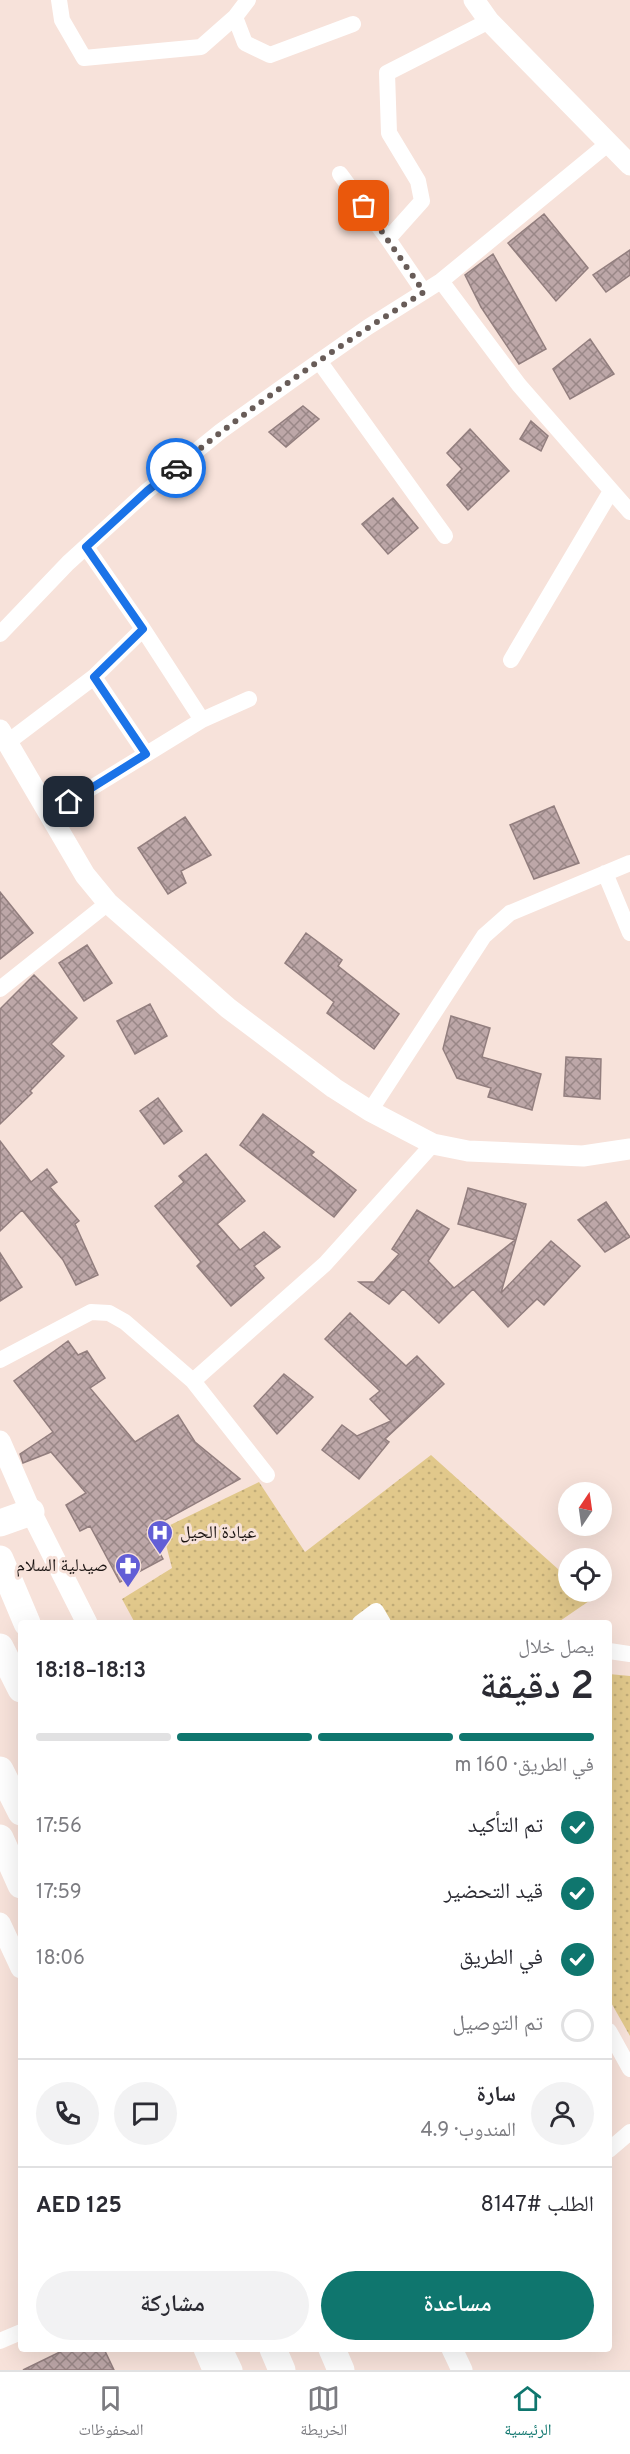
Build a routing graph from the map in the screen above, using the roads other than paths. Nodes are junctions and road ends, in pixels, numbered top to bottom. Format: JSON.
{"nodes":[{"id":1,"x":59,"y":0,"type":"edge"},
{"id":2,"x":248,"y":0,"type":"edge"},
{"id":3,"x":474,"y":0,"type":"edge"},
{"id":4,"x":236,"y":17,"type":"junction"},
{"id":5,"x":489,"y":21,"type":"junction"},
{"id":6,"x":352,"y":24,"type":"dead end"},
{"id":7,"x":610,"y":142,"type":"junction"},
{"id":8,"x":630,"y":165,"type":"edge"},
{"id":9,"x":340,"y":174,"type":"dead end"},
{"id":10,"x":388,"y":239,"type":"junction"},
{"id":11,"x":441,"y":281,"type":"junction"},
{"id":12,"x":424,"y":292,"type":"junction"},
{"id":13,"x":319,"y":362,"type":"junction"},
{"id":14,"x":611,"y":491,"type":"junction"},
{"id":15,"x":630,"y":512,"type":"edge"},
{"id":16,"x":445,"y":537,"type":"dead end"},
{"id":17,"x":86,"y":547,"type":"junction"},
{"id":18,"x":143,"y":629,"type":"junction"},
{"id":19,"x":0,"y":634,"type":"edge"},
{"id":20,"x":511,"y":660,"type":"dead end"},
{"id":21,"x":94,"y":677,"type":"junction"},
{"id":22,"x":249,"y":699,"type":"dead end"},
{"id":23,"x":202,"y":720,"type":"junction"},
{"id":24,"x":4,"y":736,"type":"edge"},
{"id":25,"x":146,"y":754,"type":"junction"},
{"id":26,"x":50,"y":814,"type":"junction"},
{"id":27,"x":630,"y":863,"type":"edge"},
{"id":28,"x":605,"y":873,"type":"junction"},
{"id":29,"x":108,"y":903,"type":"junction"},
{"id":30,"x":630,"y":933,"type":"edge"},
{"id":31,"x":0,"y":989,"type":"edge"},
{"id":32,"x":370,"y":1110,"type":"junction"},
{"id":33,"x":434,"y":1144,"type":"junction"},
{"id":34,"x":630,"y":1149,"type":"edge"},
{"id":35,"x":0,"y":1360,"type":"edge"},
{"id":36,"x":193,"y":1381,"type":"junction"},
{"id":37,"x":0,"y":1441,"type":"edge"},
{"id":38,"x":267,"y":1475,"type":"dead end"},
{"id":39,"x":31,"y":1512,"type":"junction"},
{"id":40,"x":0,"y":1523,"type":"edge"},
{"id":41,"x":0,"y":1559,"type":"edge"},
{"id":42,"x":26,"y":1620,"type":"edge"},
{"id":43,"x":85,"y":1620,"type":"edge"},
{"id":44,"x":364,"y":1620,"type":"edge"},
{"id":45,"x":381,"y":1620,"type":"edge"},
{"id":46,"x":0,"y":1647,"type":"edge"},
{"id":47,"x":612,"y":1651,"type":"edge"},
{"id":48,"x":630,"y":1654,"type":"edge"},
{"id":49,"x":18,"y":1683,"type":"edge"},
{"id":50,"x":0,"y":1770,"type":"edge"},
{"id":51,"x":18,"y":1806,"type":"edge"},
{"id":52,"x":0,"y":1838,"type":"edge"},
{"id":53,"x":18,"y":1878,"type":"edge"},
{"id":54,"x":0,"y":1923,"type":"edge"},
{"id":55,"x":18,"y":1962,"type":"edge"},
{"id":56,"x":612,"y":2036,"type":"edge"},
{"id":57,"x":630,"y":2069,"type":"edge"},
{"id":58,"x":630,"y":2132,"type":"edge"},
{"id":59,"x":612,"y":2147,"type":"edge"},
{"id":60,"x":18,"y":2333,"type":"edge"},
{"id":61,"x":0,"y":2341,"type":"edge"},
{"id":62,"x":205,"y":2352,"type":"edge"},
{"id":63,"x":223,"y":2352,"type":"edge"},
{"id":64,"x":274,"y":2352,"type":"edge"},
{"id":65,"x":333,"y":2352,"type":"edge"},
{"id":66,"x":346,"y":2352,"type":"edge"},
{"id":67,"x":453,"y":2352,"type":"edge"},
{"id":68,"x":213,"y":2370,"type":"edge"},
{"id":69,"x":232,"y":2370,"type":"edge"},
{"id":70,"x":282,"y":2370,"type":"edge"},
{"id":71,"x":341,"y":2370,"type":"edge"},
{"id":72,"x":347,"y":2370,"type":"edge"},
{"id":73,"x":462,"y":2370,"type":"edge"}],
"edges":[{"from":1,"to":4,"type":"street"},
{"from":2,"to":4,"type":"street"},
{"from":3,"to":5,"type":"street"},
{"from":4,"to":6,"type":"street"},
{"from":5,"to":7,"type":"street"},
{"from":5,"to":10,"type":"street"},
{"from":7,"to":8,"type":"street"},
{"from":7,"to":11,"type":"street"},
{"from":9,"to":10,"type":"street"},
{"from":10,"to":12,"type":"street"},
{"from":11,"to":12,"type":"street"},
{"from":11,"to":14,"type":"street"},
{"from":12,"to":13,"type":"street"},
{"from":13,"to":16,"type":"street"},
{"from":13,"to":17,"type":"street"},
{"from":14,"to":15,"type":"street"},
{"from":14,"to":20,"type":"street"},
{"from":17,"to":18,"type":"street"},
{"from":17,"to":19,"type":"street"},
{"from":18,"to":21,"type":"street"},
{"from":18,"to":23,"type":"street"},
{"from":21,"to":24,"type":"street"},
{"from":21,"to":25,"type":"street"},
{"from":22,"to":23,"type":"street"},
{"from":23,"to":25,"type":"street"},
{"from":24,"to":26,"type":"street"},
{"from":25,"to":26,"type":"street"},
{"from":26,"to":29,"type":"street"},
{"from":27,"to":28,"type":"street"},
{"from":28,"to":30,"type":"street"},
{"from":28,"to":32,"type":"street"},
{"from":29,"to":31,"type":"street"},
{"from":29,"to":32,"type":"street"},
{"from":32,"to":33,"type":"street"},
{"from":33,"to":34,"type":"street"},
{"from":33,"to":36,"type":"street"},
{"from":35,"to":36,"type":"street"},
{"from":36,"to":38,"type":"street"},
{"from":37,"to":39,"type":"street"},
{"from":39,"to":40,"type":"highway"},
{"from":39,"to":43,"type":"street"},
{"from":41,"to":42,"type":"highway"},
{"from":44,"to":45,"type":"street"},
{"from":46,"to":49,"type":"highway"},
{"from":47,"to":48,"type":"street"},
{"from":50,"to":51,"type":"highway"},
{"from":52,"to":53,"type":"highway"},
{"from":54,"to":55,"type":"street"},
{"from":56,"to":57,"type":"street"},
{"from":58,"to":59,"type":"street"},
{"from":60,"to":61,"type":"street"},
{"from":62,"to":68,"type":"street"},
{"from":63,"to":69,"type":"street"},
{"from":64,"to":70,"type":"highway"},
{"from":65,"to":71,"type":"highway"},
{"from":66,"to":72,"type":"highway"},
{"from":67,"to":73,"type":"street"}]}
